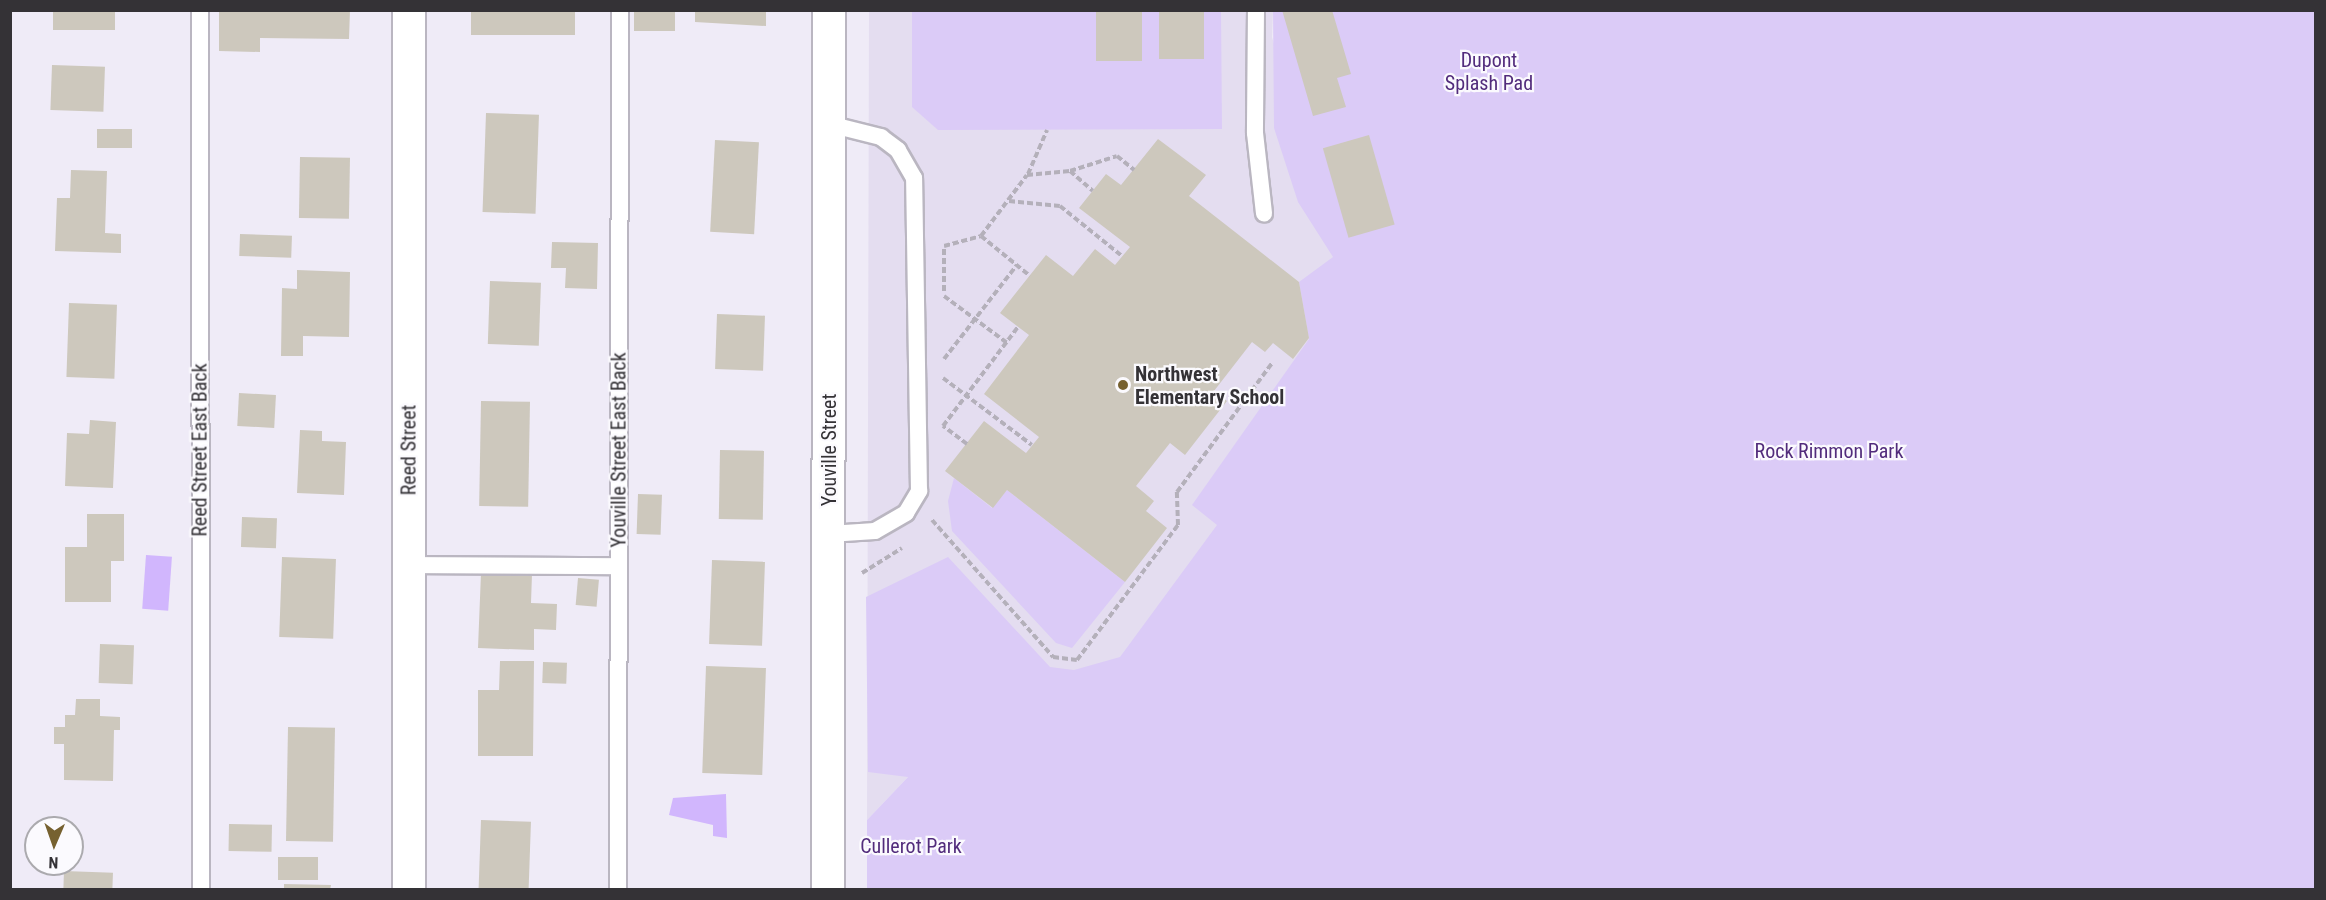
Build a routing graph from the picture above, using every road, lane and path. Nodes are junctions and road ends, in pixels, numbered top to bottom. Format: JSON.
{"nodes":[{"id":1,"x":200,"y":10,"type":"edge"},
{"id":2,"x":409,"y":10,"type":"edge"},
{"id":3,"x":620,"y":10,"type":"edge"},
{"id":4,"x":829,"y":10,"type":"edge"},
{"id":5,"x":1256,"y":10,"type":"edge"},
{"id":6,"x":829,"y":124,"type":"junction"},
{"id":7,"x":1047,"y":130,"type":"dead end"},
{"id":8,"x":1134,"y":170,"type":"dead end"},
{"id":9,"x":1070,"y":171,"type":"junction"},
{"id":10,"x":1027,"y":175,"type":"junction"},
{"id":11,"x":1093,"y":191,"type":"dead end"},
{"id":12,"x":1008,"y":201,"type":"junction"},
{"id":13,"x":1264,"y":213,"type":"dead end"},
{"id":14,"x":981,"y":236,"type":"junction"},
{"id":15,"x":944,"y":246,"type":"dead end"},
{"id":16,"x":1122,"y":256,"type":"dead end"},
{"id":17,"x":1017,"y":265,"type":"junction"},
{"id":18,"x":1030,"y":276,"type":"dead end"},
{"id":19,"x":944,"y":296,"type":"dead end"},
{"id":20,"x":975,"y":319,"type":"junction"},
{"id":21,"x":1018,"y":327,"type":"dead end"},
{"id":22,"x":1007,"y":343,"type":"junction"},
{"id":23,"x":944,"y":358,"type":"dead end"},
{"id":24,"x":1272,"y":363,"type":"dead end"},
{"id":25,"x":944,"y":378,"type":"dead end"},
{"id":26,"x":966,"y":396,"type":"junction"},
{"id":27,"x":966,"y":444,"type":"dead end"},
{"id":28,"x":1032,"y":445,"type":"dead end"},
{"id":29,"x":914,"y":500,"type":"junction"},
{"id":30,"x":829,"y":534,"type":"junction"},
{"id":31,"x":409,"y":565,"type":"junction"},
{"id":32,"x":618,"y":566,"type":"junction"},
{"id":33,"x":201,"y":890,"type":"edge"},
{"id":34,"x":409,"y":890,"type":"edge"},
{"id":35,"x":618,"y":890,"type":"edge"},
{"id":36,"x":828,"y":890,"type":"edge"}],
"edges":[{"from":1,"to":33,"type":"lane","name":"Reed Street East Back"},
{"from":2,"to":31,"type":"street","name":"Reed Street"},
{"from":3,"to":32,"type":"lane","name":"Youville Street East Back"},
{"from":4,"to":6,"type":"street","name":"Youville Street"},
{"from":5,"to":13,"type":"lane"},
{"from":6,"to":29,"type":"lane"},
{"from":6,"to":30,"type":"street","name":"Youville Street"},
{"from":7,"to":10,"type":"path"},
{"from":8,"to":9,"type":"path"},
{"from":9,"to":10,"type":"path"},
{"from":9,"to":11,"type":"path"},
{"from":10,"to":12,"type":"path"},
{"from":12,"to":14,"type":"path"},
{"from":12,"to":16,"type":"path"},
{"from":14,"to":15,"type":"path"},
{"from":14,"to":17,"type":"path"},
{"from":17,"to":18,"type":"path"},
{"from":17,"to":20,"type":"path"},
{"from":19,"to":20,"type":"path"},
{"from":20,"to":22,"type":"path"},
{"from":20,"to":23,"type":"path"},
{"from":21,"to":22,"type":"path"},
{"from":22,"to":26,"type":"path"},
{"from":24,"to":29,"type":"path"},
{"from":25,"to":26,"type":"path"},
{"from":26,"to":27,"type":"path"},
{"from":26,"to":28,"type":"path"},
{"from":29,"to":30,"type":"lane"},
{"from":30,"to":36,"type":"street","name":"Youville Street"},
{"from":31,"to":32,"type":"lane"},
{"from":31,"to":34,"type":"street","name":"Reed Street"},
{"from":32,"to":35,"type":"lane","name":"Youville Street East Back"}]}
